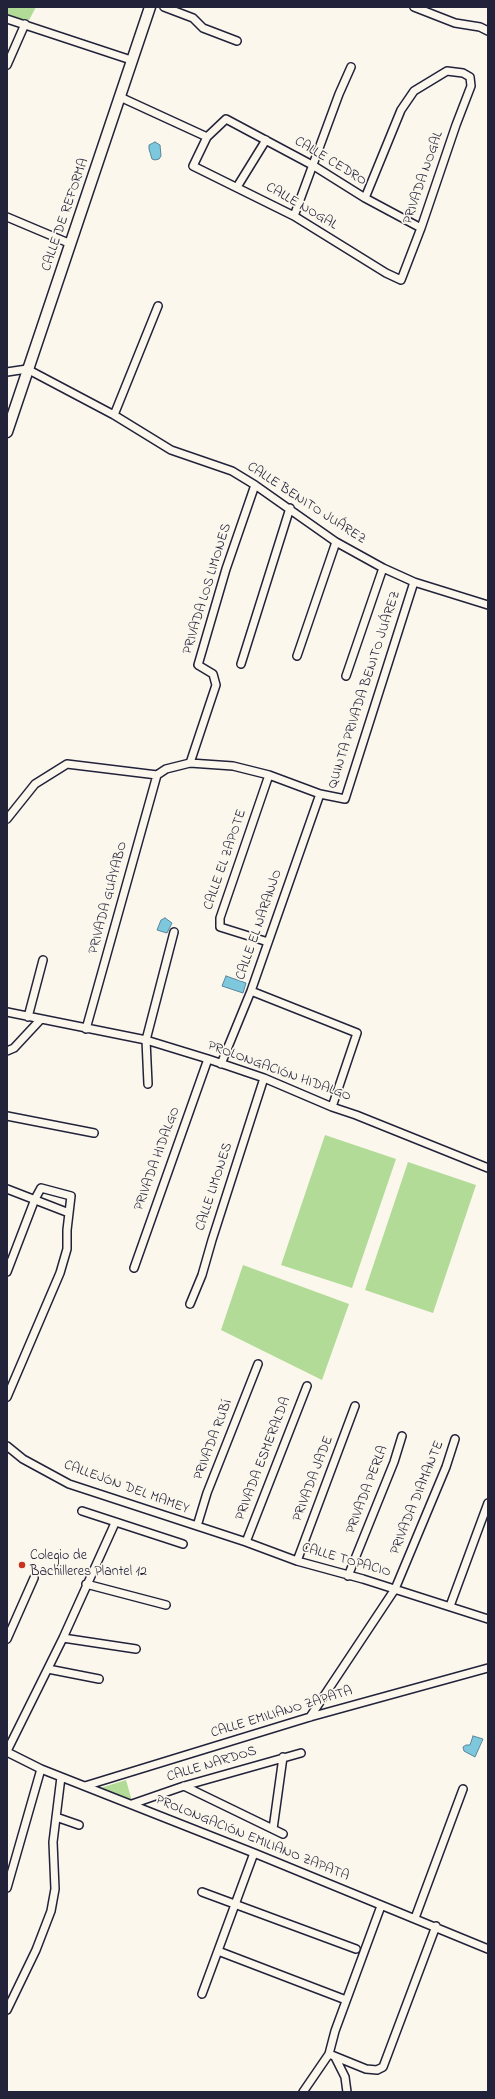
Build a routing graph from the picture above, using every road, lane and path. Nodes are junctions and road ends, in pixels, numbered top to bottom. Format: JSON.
{"nodes":[{"id":1,"x":150,"y":7,"type":"edge"},
{"id":2,"x":164,"y":7,"type":"edge"},
{"id":3,"x":418,"y":8,"type":"edge"},
{"id":4,"x":7,"y":19,"type":"edge"},
{"id":5,"x":25,"y":24,"type":"junction"},
{"id":6,"x":488,"y":31,"type":"edge"},
{"id":7,"x":237,"y":41,"type":"dead end"},
{"id":8,"x":131,"y":60,"type":"junction"},
{"id":9,"x":7,"y":65,"type":"edge"},
{"id":10,"x":351,"y":67,"type":"dead end"},
{"id":11,"x":120,"y":97,"type":"junction"},
{"id":12,"x":208,"y":137,"type":"junction"},
{"id":13,"x":266,"y":140,"type":"junction"},
{"id":14,"x":314,"y":166,"type":"junction"},
{"id":15,"x":237,"y":187,"type":"junction"},
{"id":16,"x":365,"y":198,"type":"junction"},
{"id":17,"x":294,"y":216,"type":"junction"},
{"id":18,"x":7,"y":217,"type":"edge"},
{"id":19,"x":421,"y":228,"type":"junction"},
{"id":20,"x":72,"y":244,"type":"junction"},
{"id":21,"x":393,"y":277,"type":"joint"},
{"id":22,"x":158,"y":306,"type":"dead end"},
{"id":23,"x":27,"y":369,"type":"junction"},
{"id":24,"x":7,"y":372,"type":"edge"},
{"id":25,"x":114,"y":415,"type":"junction"},
{"id":26,"x":7,"y":432,"type":"edge"},
{"id":27,"x":255,"y":485,"type":"junction"},
{"id":28,"x":290,"y":508,"type":"junction"},
{"id":29,"x":336,"y":542,"type":"junction"},
{"id":30,"x":383,"y":568,"type":"junction"},
{"id":31,"x":414,"y":582,"type":"junction"},
{"id":32,"x":488,"y":606,"type":"edge"},
{"id":33,"x":297,"y":656,"type":"dead end"},
{"id":34,"x":241,"y":664,"type":"dead end"},
{"id":35,"x":346,"y":676,"type":"dead end"},
{"id":36,"x":190,"y":763,"type":"junction"},
{"id":37,"x":157,"y":775,"type":"junction"},
{"id":38,"x":269,"y":776,"type":"junction"},
{"id":39,"x":320,"y":794,"type":"junction"},
{"id":40,"x":7,"y":819,"type":"edge"},
{"id":41,"x":174,"y":932,"type":"dead end"},
{"id":42,"x":268,"y":942,"type":"junction"},
{"id":43,"x":43,"y":960,"type":"dead end"},
{"id":44,"x":251,"y":992,"type":"junction"},
{"id":45,"x":7,"y":1012,"type":"edge"},
{"id":46,"x":28,"y":1017,"type":"junction"},
{"id":47,"x":40,"y":1019,"type":"junction"},
{"id":48,"x":86,"y":1029,"type":"junction"},
{"id":49,"x":146,"y":1040,"type":"junction"},
{"id":50,"x":7,"y":1052,"type":"edge"},
{"id":51,"x":208,"y":1059,"type":"junction"},
{"id":52,"x":221,"y":1064,"type":"junction"},
{"id":53,"x":264,"y":1078,"type":"junction"},
{"id":54,"x":148,"y":1084,"type":"dead end"},
{"id":55,"x":332,"y":1107,"type":"junction"},
{"id":56,"x":7,"y":1116,"type":"edge"},
{"id":57,"x":94,"y":1133,"type":"dead end"},
{"id":58,"x":488,"y":1168,"type":"edge"},
{"id":59,"x":7,"y":1189,"type":"edge"},
{"id":60,"x":35,"y":1199,"type":"junction"},
{"id":61,"x":69,"y":1213,"type":"junction"},
{"id":62,"x":134,"y":1268,"type":"dead end"},
{"id":63,"x":7,"y":1272,"type":"edge"},
{"id":64,"x":190,"y":1304,"type":"dead end"},
{"id":65,"x":258,"y":1364,"type":"dead end"},
{"id":66,"x":306,"y":1386,"type":"dead end"},
{"id":67,"x":7,"y":1397,"type":"edge"},
{"id":68,"x":355,"y":1406,"type":"dead end"},
{"id":69,"x":402,"y":1436,"type":"dead end"},
{"id":70,"x":455,"y":1439,"type":"dead end"},
{"id":71,"x":7,"y":1446,"type":"edge"},
{"id":72,"x":488,"y":1503,"type":"edge"},
{"id":73,"x":82,"y":1511,"type":"dead end"},
{"id":74,"x":114,"y":1523,"type":"junction"},
{"id":75,"x":197,"y":1526,"type":"junction"},
{"id":76,"x":246,"y":1542,"type":"junction"},
{"id":77,"x":183,"y":1544,"type":"dead end"},
{"id":78,"x":297,"y":1561,"type":"junction"},
{"id":79,"x":348,"y":1576,"type":"junction"},
{"id":80,"x":34,"y":1578,"type":"dead end"},
{"id":81,"x":86,"y":1584,"type":"junction"},
{"id":82,"x":395,"y":1589,"type":"junction"},
{"id":83,"x":166,"y":1605,"type":"dead end"},
{"id":84,"x":450,"y":1606,"type":"junction"},
{"id":85,"x":488,"y":1619,"type":"edge"},
{"id":86,"x":63,"y":1638,"type":"junction"},
{"id":87,"x":7,"y":1639,"type":"edge"},
{"id":88,"x":136,"y":1650,"type":"dead end"},
{"id":89,"x":488,"y":1668,"type":"edge"},
{"id":90,"x":48,"y":1669,"type":"junction"},
{"id":91,"x":99,"y":1679,"type":"dead end"},
{"id":92,"x":310,"y":1717,"type":"junction"},
{"id":93,"x":7,"y":1752,"type":"edge"},
{"id":94,"x":301,"y":1753,"type":"dead end"},
{"id":95,"x":283,"y":1757,"type":"junction"},
{"id":96,"x":41,"y":1769,"type":"junction"},
{"id":97,"x":62,"y":1777,"type":"junction"},
{"id":98,"x":85,"y":1786,"type":"junction"},
{"id":99,"x":184,"y":1786,"type":"junction"},
{"id":100,"x":462,"y":1789,"type":"dead end"},
{"id":101,"x":132,"y":1804,"type":"junction"},
{"id":102,"x":56,"y":1817,"type":"junction"},
{"id":103,"x":78,"y":1825,"type":"dead end"},
{"id":104,"x":273,"y":1829,"type":"junction"},
{"id":105,"x":283,"y":1834,"type":"dead end"},
{"id":106,"x":254,"y":1853,"type":"junction"},
{"id":107,"x":7,"y":1888,"type":"edge"},
{"id":108,"x":202,"y":1892,"type":"dead end"},
{"id":109,"x":236,"y":1904,"type":"junction"},
{"id":110,"x":382,"y":1906,"type":"junction"},
{"id":111,"x":415,"y":1918,"type":"junction"},
{"id":112,"x":436,"y":1926,"type":"junction"},
{"id":113,"x":356,"y":1949,"type":"dead end"},
{"id":114,"x":488,"y":1949,"type":"edge"},
{"id":115,"x":218,"y":1951,"type":"junction"},
{"id":116,"x":202,"y":1994,"type":"dead end"},
{"id":117,"x":346,"y":2000,"type":"junction"},
{"id":118,"x":7,"y":2010,"type":"edge"},
{"id":119,"x":332,"y":2055,"type":"junction"},
{"id":120,"x":303,"y":2092,"type":"edge"},
{"id":121,"x":347,"y":2092,"type":"edge"}],
"edges":[{"from":1,"to":8,"type":"main road","name":"CALLE DE REFORMA"},
{"from":2,"to":7,"type":"street"},
{"from":3,"to":6,"type":"street"},
{"from":4,"to":5,"type":"street"},
{"from":5,"to":8,"type":"street"},
{"from":5,"to":9,"type":"street"},
{"from":8,"to":11,"type":"main road","name":"CALLE DE REFORMA"},
{"from":10,"to":14,"type":"street"},
{"from":11,"to":12,"type":"street"},
{"from":11,"to":20,"type":"main road","name":"CALLE DE REFORMA"},
{"from":12,"to":13,"type":"street","name":"CALLE CEDRO"},
{"from":12,"to":15,"type":"street","name":"CALLE NOGAL"},
{"from":13,"to":14,"type":"street","name":"CALLE CEDRO"},
{"from":13,"to":15,"type":"street"},
{"from":14,"to":16,"type":"street","name":"CALLE CEDRO"},
{"from":14,"to":17,"type":"street"},
{"from":15,"to":17,"type":"street","name":"CALLE NOGAL"},
{"from":16,"to":19,"type":"street","name":"CALLE CEDRO"},
{"from":16,"to":19,"type":"street","name":"PRIVADA NOGAL"},
{"from":17,"to":21,"type":"street","name":"CALLE NOGAL"},
{"from":18,"to":20,"type":"street"},
{"from":19,"to":21,"type":"street","name":"PRIVADA NOGAL"},
{"from":20,"to":23,"type":"main road","name":"CALLE DE REFORMA"},
{"from":22,"to":25,"type":"street"},
{"from":23,"to":24,"type":"street"},
{"from":23,"to":25,"type":"street","name":"CALLE BENITO JUÁREZ"},
{"from":23,"to":26,"type":"main road","name":"CALLE DE REFORMA"},
{"from":25,"to":27,"type":"street","name":"CALLE BENITO JUÁREZ"},
{"from":27,"to":28,"type":"street","name":"CALLE BENITO JUÁREZ"},
{"from":27,"to":36,"type":"street","name":"PRIVADA LOS LIMONES"},
{"from":28,"to":29,"type":"street","name":"CALLE BENITO JUÁREZ"},
{"from":28,"to":34,"type":"street"},
{"from":29,"to":30,"type":"street","name":"CALLE BENITO JUÁREZ"},
{"from":29,"to":33,"type":"street"},
{"from":30,"to":31,"type":"street","name":"CALLE BENITO JUÁREZ"},
{"from":30,"to":35,"type":"street"},
{"from":31,"to":32,"type":"street","name":"CALLE BENITO JUÁREZ"},
{"from":31,"to":39,"type":"street","name":"QUINTA PRIVADA BENITO JUÁREZ"},
{"from":36,"to":37,"type":"street"},
{"from":36,"to":38,"type":"street"},
{"from":37,"to":40,"type":"street"},
{"from":37,"to":48,"type":"street","name":"PRIVADA GUAYABO"},
{"from":38,"to":39,"type":"street"},
{"from":38,"to":42,"type":"street","name":"CALLE EL ZAPOTE"},
{"from":39,"to":42,"type":"street","name":"CALLE EL NARANJO"},
{"from":41,"to":49,"type":"street"},
{"from":42,"to":44,"type":"street","name":"CALLE EL NARANJO"},
{"from":43,"to":46,"type":"street"},
{"from":44,"to":52,"type":"street","name":"CALLE EL NARANJO"},
{"from":44,"to":55,"type":"street"},
{"from":45,"to":46,"type":"street","name":"PROLONGACIÓN HIDALGO"},
{"from":46,"to":47,"type":"street","name":"PROLONGACIÓN HIDALGO"},
{"from":47,"to":48,"type":"street","name":"PROLONGACIÓN HIDALGO"},
{"from":47,"to":50,"type":"street"},
{"from":48,"to":49,"type":"street","name":"PROLONGACIÓN HIDALGO"},
{"from":49,"to":51,"type":"street","name":"PROLONGACIÓN HIDALGO"},
{"from":49,"to":54,"type":"street"},
{"from":51,"to":52,"type":"street","name":"PROLONGACIÓN HIDALGO"},
{"from":51,"to":62,"type":"street","name":"PRIVADA HIDALGO"},
{"from":52,"to":53,"type":"street","name":"PROLONGACIÓN HIDALGO"},
{"from":53,"to":55,"type":"street","name":"PROLONGACIÓN HIDALGO"},
{"from":53,"to":64,"type":"street","name":"CALLE LIMONES"},
{"from":55,"to":58,"type":"street","name":"PROLONGACIÓN HIDALGO"},
{"from":56,"to":57,"type":"street"},
{"from":59,"to":60,"type":"street"},
{"from":60,"to":61,"type":"street"},
{"from":60,"to":61,"type":"street"},
{"from":60,"to":63,"type":"street"},
{"from":61,"to":67,"type":"street"},
{"from":65,"to":75,"type":"street","name":"PRIVADA RUBÍ"},
{"from":66,"to":76,"type":"street","name":"PRIVADA ESMERALDA"},
{"from":68,"to":78,"type":"street","name":"PRIVADA JADE"},
{"from":69,"to":79,"type":"street","name":"PRIVADA PERLA"},
{"from":70,"to":82,"type":"street","name":"PRIVADA DIAMANTE"},
{"from":71,"to":75,"type":"street","name":"CALLEJÓN DEL MAMEY"},
{"from":72,"to":84,"type":"street"},
{"from":73,"to":74,"type":"street"},
{"from":74,"to":77,"type":"street"},
{"from":74,"to":81,"type":"street"},
{"from":75,"to":76,"type":"street","name":"CALLE TOPACIO"},
{"from":76,"to":78,"type":"street","name":"CALLE TOPACIO"},
{"from":78,"to":79,"type":"street","name":"CALLE TOPACIO"},
{"from":79,"to":82,"type":"street","name":"CALLE TOPACIO"},
{"from":80,"to":87,"type":"street"},
{"from":81,"to":83,"type":"street"},
{"from":81,"to":86,"type":"street"},
{"from":82,"to":84,"type":"street","name":"CALLE TOPACIO"},
{"from":82,"to":92,"type":"street","name":"PRIVADA DIAMANTE"},
{"from":84,"to":85,"type":"street","name":"CALLE TOPACIO"},
{"from":86,"to":88,"type":"street"},
{"from":86,"to":90,"type":"street"},
{"from":89,"to":92,"type":"street","name":"CALLE EMILIANO ZAPATA"},
{"from":90,"to":91,"type":"street"},
{"from":90,"to":93,"type":"street"},
{"from":92,"to":98,"type":"street","name":"CALLE EMILIANO ZAPATA"},
{"from":93,"to":96,"type":"street","name":"PROLONGACIÓN EMILIANO ZAPATA"},
{"from":94,"to":95,"type":"street","name":"CALLE NARDOS"},
{"from":95,"to":99,"type":"street","name":"CALLE NARDOS"},
{"from":95,"to":104,"type":"street"},
{"from":96,"to":97,"type":"street","name":"PROLONGACIÓN EMILIANO ZAPATA"},
{"from":96,"to":107,"type":"street"},
{"from":97,"to":98,"type":"street","name":"PROLONGACIÓN EMILIANO ZAPATA"},
{"from":97,"to":102,"type":"street"},
{"from":98,"to":101,"type":"street","name":"PROLONGACIÓN EMILIANO ZAPATA"},
{"from":99,"to":101,"type":"street","name":"CALLE NARDOS"},
{"from":99,"to":104,"type":"street"},
{"from":100,"to":111,"type":"street"},
{"from":101,"to":106,"type":"street","name":"PROLONGACIÓN EMILIANO ZAPATA"},
{"from":102,"to":103,"type":"street"},
{"from":102,"to":118,"type":"street"},
{"from":104,"to":105,"type":"street"},
{"from":106,"to":109,"type":"street"},
{"from":106,"to":110,"type":"street","name":"PROLONGACIÓN EMILIANO ZAPATA"},
{"from":108,"to":109,"type":"street"},
{"from":109,"to":113,"type":"street"},
{"from":109,"to":115,"type":"street"},
{"from":110,"to":111,"type":"street","name":"PROLONGACIÓN EMILIANO ZAPATA"},
{"from":110,"to":117,"type":"street"},
{"from":111,"to":112,"type":"street","name":"PROLONGACIÓN EMILIANO ZAPATA"},
{"from":112,"to":114,"type":"street","name":"PROLONGACIÓN EMILIANO ZAPATA"},
{"from":112,"to":119,"type":"street"},
{"from":115,"to":116,"type":"street"},
{"from":115,"to":117,"type":"street"},
{"from":117,"to":119,"type":"street"},
{"from":119,"to":120,"type":"street"},
{"from":119,"to":121,"type":"street"}]}
